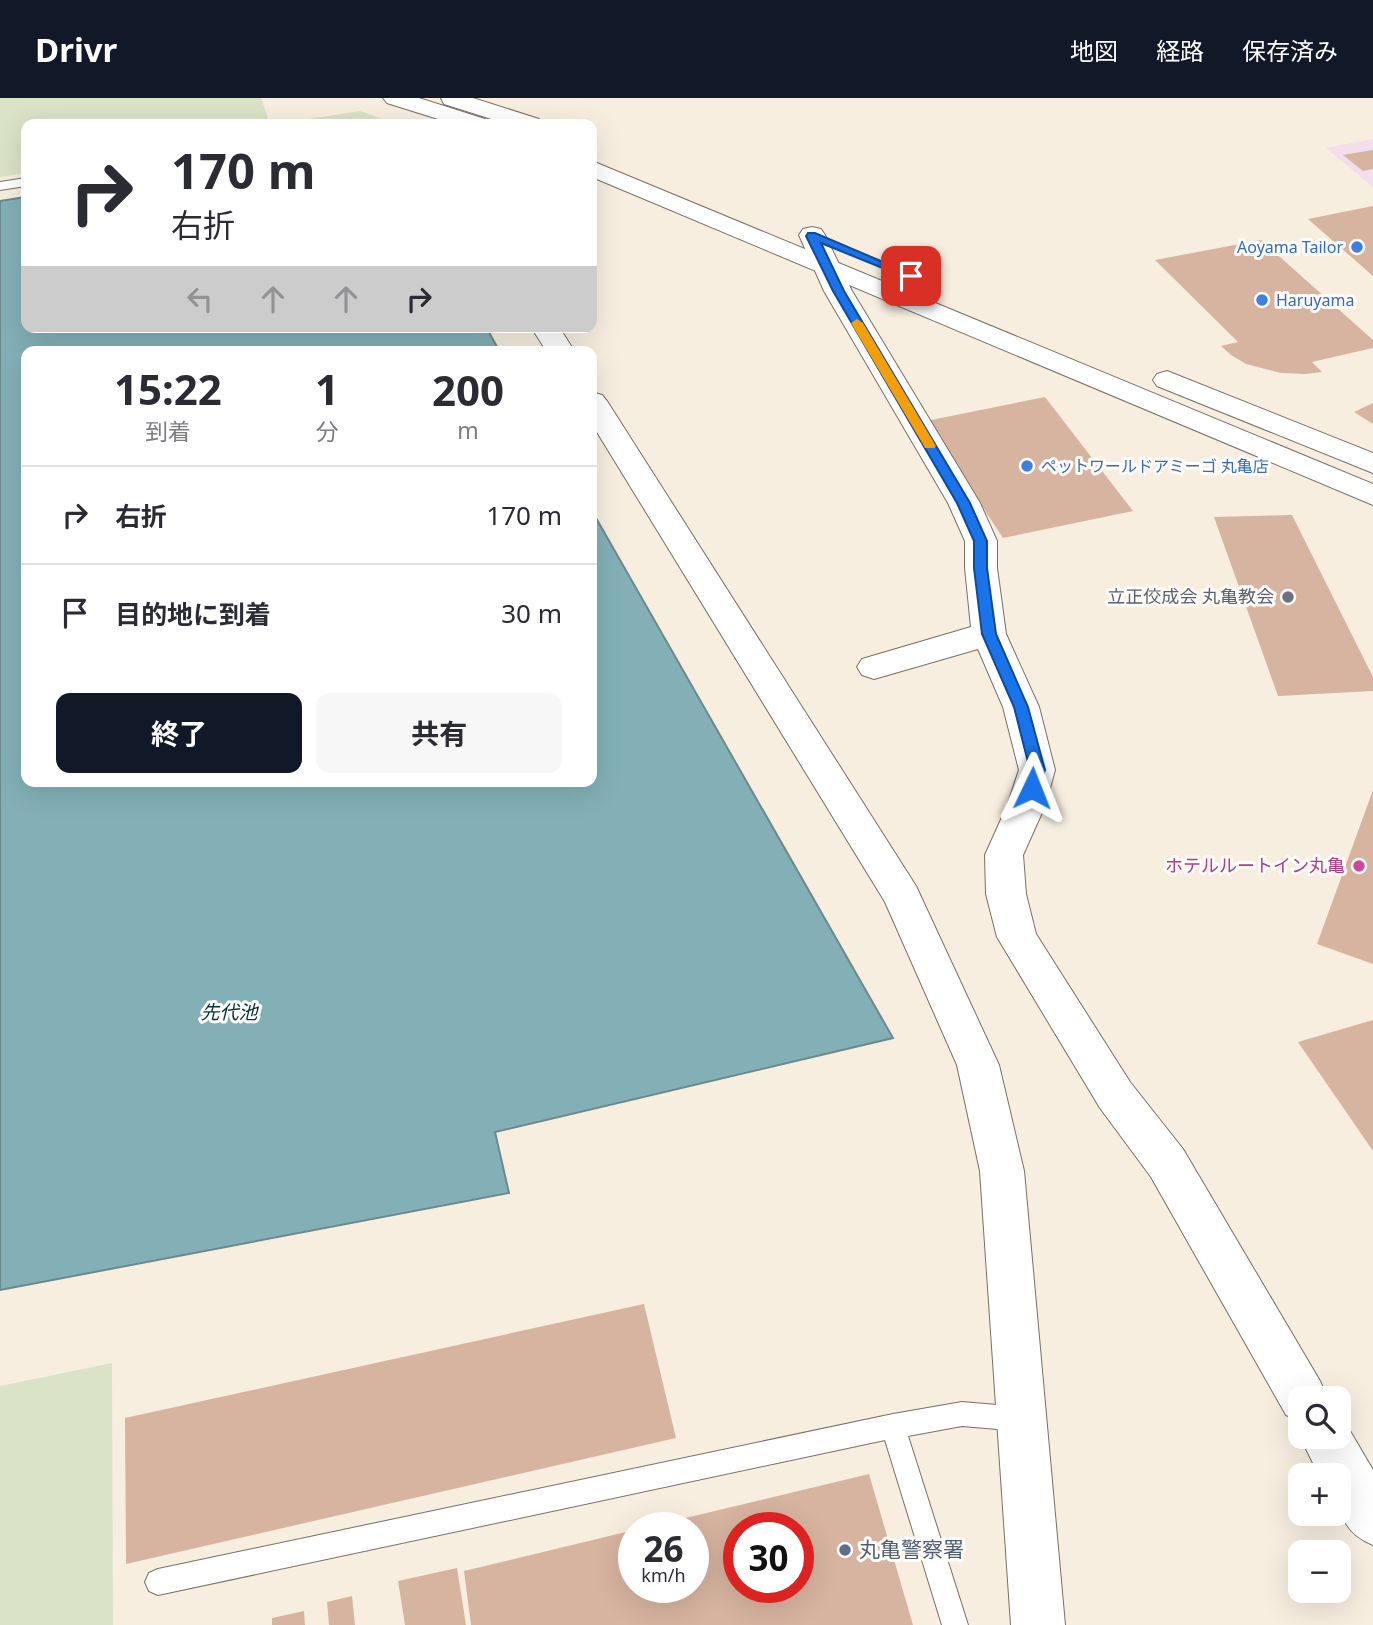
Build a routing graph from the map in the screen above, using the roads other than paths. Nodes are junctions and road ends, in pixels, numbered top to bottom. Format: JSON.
{"nodes":[{"id":1,"x":395,"y":98,"type":"edge"},
{"id":2,"x":463,"y":114,"type":"edge"},
{"id":3,"x":497,"y":119,"type":"edge"},
{"id":4,"x":597,"y":149,"type":"edge"},
{"id":5,"x":597,"y":170,"type":"edge"},
{"id":6,"x":21,"y":183,"type":"edge"},
{"id":7,"x":0,"y":186,"type":"edge"},
{"id":8,"x":819,"y":251,"type":"junction"},
{"id":9,"x":1103,"y":354,"type":"dead end"},
{"id":10,"x":1141,"y":370,"type":"dead end"},
{"id":11,"x":597,"y":409,"type":"edge"},
{"id":12,"x":1373,"y":464,"type":"edge"},
{"id":13,"x":1373,"y":495,"type":"edge"},
{"id":14,"x":989,"y":634,"type":"junction"},
{"id":15,"x":874,"y":667,"type":"dead end"},
{"id":16,"x":1296,"y":1386,"type":"edge"},
{"id":17,"x":1021,"y":1419,"type":"junction"},
{"id":18,"x":893,"y":1426,"type":"junction"},
{"id":19,"x":1332,"y":1449,"type":"edge"},
{"id":20,"x":1373,"y":1519,"type":"edge"},
{"id":21,"x":158,"y":1582,"type":"dead end"},
{"id":22,"x":955,"y":1625,"type":"edge"},
{"id":23,"x":1038,"y":1625,"type":"edge"}],
"edges":[{"from":1,"to":2,"type":"street"},
{"from":2,"to":3,"type":"street"},
{"from":4,"to":8,"type":"street"},
{"from":5,"to":8,"type":"street"},
{"from":6,"to":7,"type":"lane"},
{"from":8,"to":9,"type":"street"},
{"from":8,"to":13,"type":"street"},
{"from":8,"to":14,"type":"street"},
{"from":10,"to":12,"type":"street"},
{"from":11,"to":17,"type":"street"},
{"from":14,"to":15,"type":"street"},
{"from":14,"to":16,"type":"street"},
{"from":17,"to":18,"type":"lane"},
{"from":17,"to":23,"type":"street"},
{"from":18,"to":21,"type":"lane"},
{"from":18,"to":22,"type":"lane"},
{"from":19,"to":20,"type":"street"}]}
